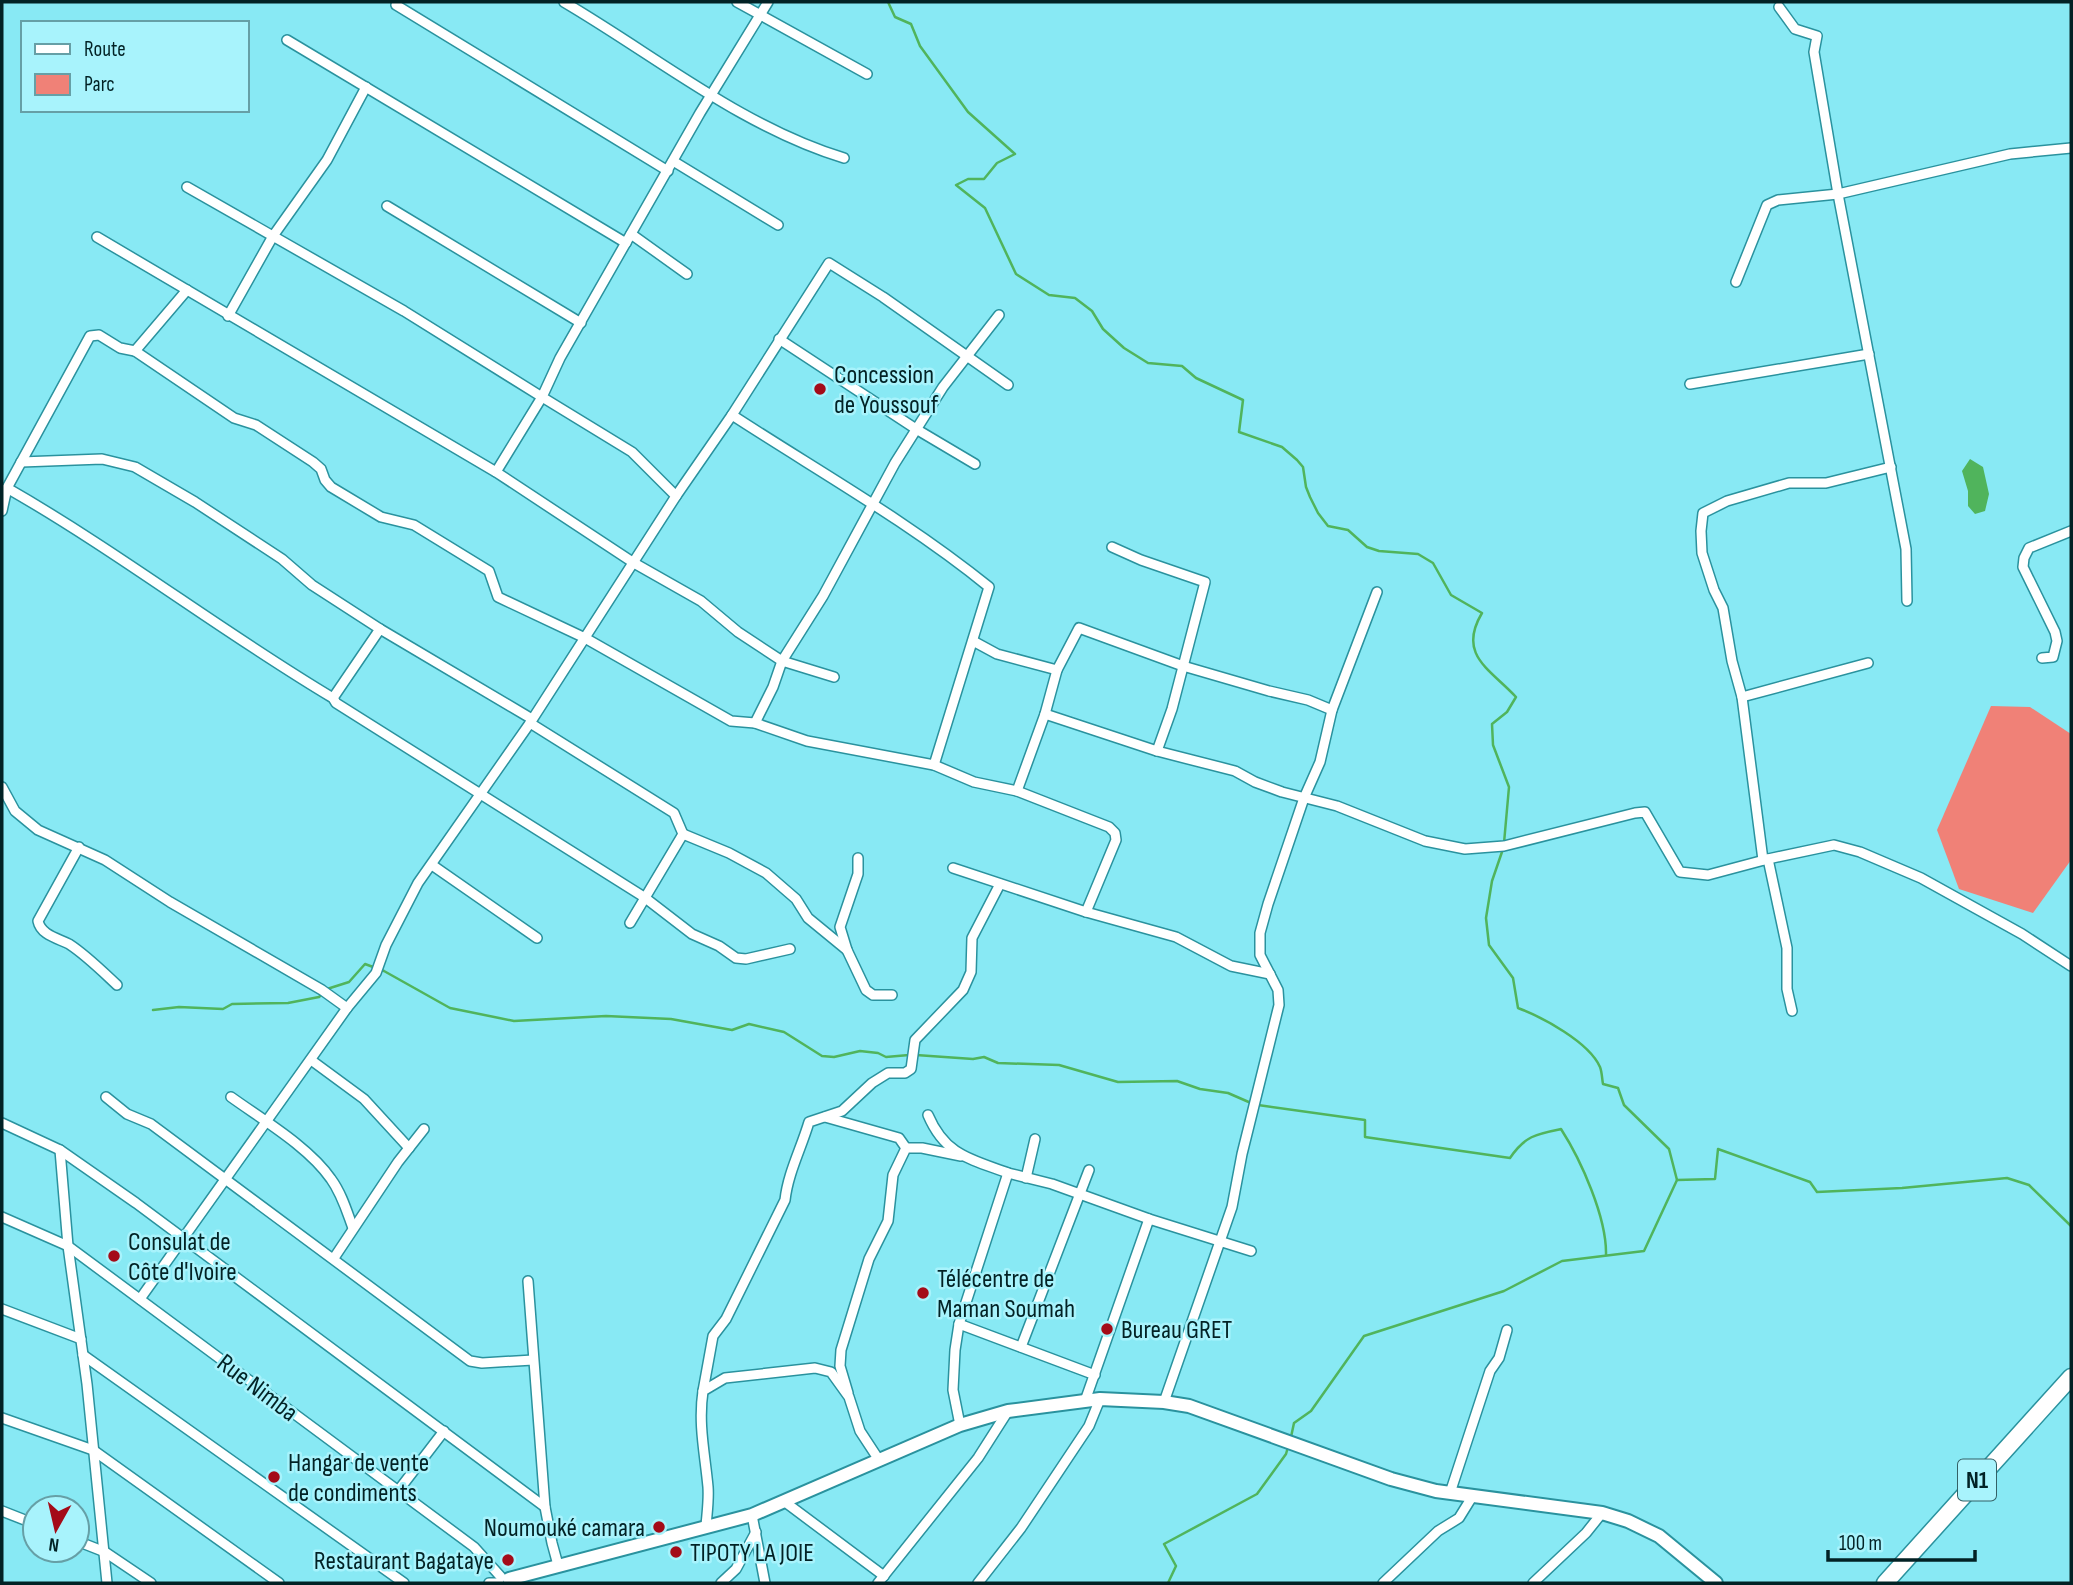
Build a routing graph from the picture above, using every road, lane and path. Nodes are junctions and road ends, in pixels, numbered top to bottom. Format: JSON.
{"nodes":[{"id":1,"x":564,"y":2,"type":"edge"},
{"id":2,"x":737,"y":2,"type":"edge"},
{"id":3,"x":768,"y":2,"type":"edge"},
{"id":4,"x":396,"y":5,"type":"dead end"},
{"id":5,"x":1779,"y":7,"type":"dead end"},
{"id":6,"x":760,"y":16,"type":"junction"},
{"id":7,"x":287,"y":40,"type":"dead end"},
{"id":8,"x":867,"y":74,"type":"dead end"},
{"id":9,"x":366,"y":88,"type":"junction"},
{"id":10,"x":711,"y":94,"type":"junction"},
{"id":11,"x":2071,"y":148,"type":"edge"},
{"id":12,"x":844,"y":158,"type":"dead end"},
{"id":13,"x":673,"y":161,"type":"junction"},
{"id":14,"x":668,"y":171,"type":"junction"},
{"id":15,"x":187,"y":187,"type":"dead end"},
{"id":16,"x":1838,"y":194,"type":"junction"},
{"id":17,"x":387,"y":206,"type":"dead end"},
{"id":18,"x":778,"y":225,"type":"dead end"},
{"id":19,"x":273,"y":236,"type":"junction"},
{"id":20,"x":97,"y":237,"type":"dead end"},
{"id":21,"x":629,"y":238,"type":"junction"},
{"id":22,"x":687,"y":274,"type":"dead end"},
{"id":23,"x":1736,"y":282,"type":"dead end"},
{"id":24,"x":187,"y":290,"type":"junction"},
{"id":25,"x":999,"y":315,"type":"dead end"},
{"id":26,"x":228,"y":316,"type":"junction"},
{"id":27,"x":581,"y":323,"type":"junction"},
{"id":28,"x":779,"y":339,"type":"junction"},
{"id":29,"x":135,"y":351,"type":"junction"},
{"id":30,"x":1869,"y":354,"type":"junction"},
{"id":31,"x":965,"y":358,"type":"junction"},
{"id":32,"x":1690,"y":384,"type":"dead end"},
{"id":33,"x":1008,"y":385,"type":"dead end"},
{"id":34,"x":542,"y":397,"type":"junction"},
{"id":35,"x":732,"y":415,"type":"junction"},
{"id":36,"x":916,"y":429,"type":"junction"},
{"id":37,"x":21,"y":462,"type":"junction"},
{"id":38,"x":975,"y":464,"type":"dead end"},
{"id":39,"x":1891,"y":467,"type":"junction"},
{"id":40,"x":496,"y":472,"type":"junction"},
{"id":41,"x":7,"y":488,"type":"junction"},
{"id":42,"x":676,"y":496,"type":"junction"},
{"id":43,"x":871,"y":504,"type":"junction"},
{"id":44,"x":2,"y":511,"type":"edge"},
{"id":45,"x":2071,"y":531,"type":"edge"},
{"id":46,"x":1112,"y":547,"type":"dead end"},
{"id":47,"x":634,"y":563,"type":"junction"},
{"id":48,"x":1377,"y":592,"type":"dead end"},
{"id":49,"x":1907,"y":601,"type":"dead end"},
{"id":50,"x":380,"y":629,"type":"junction"},
{"id":51,"x":585,"y":638,"type":"junction"},
{"id":52,"x":973,"y":641,"type":"junction"},
{"id":53,"x":2042,"y":658,"type":"dead end"},
{"id":54,"x":782,"y":661,"type":"junction"},
{"id":55,"x":1868,"y":663,"type":"dead end"},
{"id":56,"x":1183,"y":666,"type":"junction"},
{"id":57,"x":1057,"y":670,"type":"junction"},
{"id":58,"x":834,"y":677,"type":"dead end"},
{"id":59,"x":1742,"y":696,"type":"junction"},
{"id":60,"x":333,"y":698,"type":"junction"},
{"id":61,"x":1332,"y":709,"type":"junction"},
{"id":62,"x":1045,"y":713,"type":"junction"},
{"id":63,"x":531,"y":721,"type":"junction"},
{"id":64,"x":755,"y":723,"type":"junction"},
{"id":65,"x":1157,"y":751,"type":"junction"},
{"id":66,"x":934,"y":765,"type":"junction"},
{"id":67,"x":2,"y":787,"type":"edge"},
{"id":68,"x":1017,"y":791,"type":"junction"},
{"id":69,"x":481,"y":796,"type":"junction"},
{"id":70,"x":1304,"y":798,"type":"junction"},
{"id":71,"x":683,"y":834,"type":"junction"},
{"id":72,"x":79,"y":847,"type":"junction"},
{"id":73,"x":858,"y":858,"type":"dead end"},
{"id":74,"x":1766,"y":859,"type":"junction"},
{"id":75,"x":432,"y":865,"type":"junction"},
{"id":76,"x":953,"y":868,"type":"dead end"},
{"id":77,"x":1000,"y":884,"type":"junction"},
{"id":78,"x":644,"y":897,"type":"junction"},
{"id":79,"x":1086,"y":912,"type":"junction"},
{"id":80,"x":631,"y":923,"type":"dead end"},
{"id":81,"x":537,"y":938,"type":"dead end"},
{"id":82,"x":790,"y":949,"type":"dead end"},
{"id":83,"x":846,"y":950,"type":"junction"},
{"id":84,"x":2071,"y":966,"type":"edge"},
{"id":85,"x":1270,"y":974,"type":"junction"},
{"id":86,"x":117,"y":985,"type":"dead end"},
{"id":87,"x":892,"y":995,"type":"dead end"},
{"id":88,"x":347,"y":1008,"type":"junction"},
{"id":89,"x":1792,"y":1011,"type":"dead end"},
{"id":90,"x":311,"y":1060,"type":"junction"},
{"id":91,"x":106,"y":1097,"type":"dead end"},
{"id":92,"x":231,"y":1097,"type":"dead end"},
{"id":93,"x":928,"y":1115,"type":"dead end"},
{"id":94,"x":822,"y":1116,"type":"junction"},
{"id":95,"x":267,"y":1122,"type":"junction"},
{"id":96,"x":2,"y":1123,"type":"edge"},
{"id":97,"x":424,"y":1129,"type":"dead end"},
{"id":98,"x":1035,"y":1139,"type":"dead end"},
{"id":99,"x":409,"y":1148,"type":"junction"},
{"id":100,"x":906,"y":1148,"type":"junction"},
{"id":101,"x":60,"y":1150,"type":"junction"},
{"id":102,"x":961,"y":1156,"type":"junction"},
{"id":103,"x":1089,"y":1170,"type":"dead end"},
{"id":104,"x":1008,"y":1173,"type":"junction"},
{"id":105,"x":1026,"y":1178,"type":"junction"},
{"id":106,"x":227,"y":1179,"type":"junction"},
{"id":107,"x":1079,"y":1194,"type":"junction"},
{"id":108,"x":2,"y":1217,"type":"edge"},
{"id":109,"x":1149,"y":1220,"type":"junction"},
{"id":110,"x":353,"y":1228,"type":"junction"},
{"id":111,"x":184,"y":1240,"type":"junction"},
{"id":112,"x":1220,"y":1241,"type":"junction"},
{"id":113,"x":68,"y":1246,"type":"junction"},
{"id":114,"x":1251,"y":1251,"type":"dead end"},
{"id":115,"x":334,"y":1258,"type":"junction"},
{"id":116,"x":527,"y":1281,"type":"dead end"},
{"id":117,"x":140,"y":1299,"type":"junction"},
{"id":118,"x":2,"y":1309,"type":"edge"},
{"id":119,"x":959,"y":1324,"type":"junction"},
{"id":120,"x":1507,"y":1329,"type":"dead end"},
{"id":121,"x":81,"y":1339,"type":"junction"},
{"id":122,"x":1021,"y":1347,"type":"junction"},
{"id":123,"x":83,"y":1355,"type":"junction"},
{"id":124,"x":533,"y":1360,"type":"junction"},
{"id":125,"x":1095,"y":1375,"type":"junction"},
{"id":126,"x":2071,"y":1377,"type":"edge"},
{"id":127,"x":703,"y":1391,"type":"junction"},
{"id":128,"x":849,"y":1397,"type":"junction"},
{"id":129,"x":1100,"y":1399,"type":"junction"},
{"id":130,"x":1086,"y":1401,"type":"junction"},
{"id":131,"x":1164,"y":1402,"type":"junction"},
{"id":132,"x":1008,"y":1410,"type":"junction"},
{"id":133,"x":2,"y":1418,"type":"edge"},
{"id":134,"x":960,"y":1425,"type":"junction"},
{"id":135,"x":444,"y":1431,"type":"junction"},
{"id":136,"x":93,"y":1450,"type":"junction"},
{"id":137,"x":879,"y":1460,"type":"junction"},
{"id":138,"x":398,"y":1491,"type":"junction"},
{"id":139,"x":1450,"y":1493,"type":"junction"},
{"id":140,"x":1472,"y":1497,"type":"junction"},
{"id":141,"x":785,"y":1502,"type":"junction"},
{"id":142,"x":545,"y":1507,"type":"junction"},
{"id":143,"x":2,"y":1511,"type":"edge"},
{"id":144,"x":1602,"y":1513,"type":"junction"},
{"id":145,"x":752,"y":1515,"type":"junction"},
{"id":146,"x":21,"y":1518,"type":"edge"},
{"id":147,"x":706,"y":1526,"type":"junction"},
{"id":148,"x":756,"y":1532,"type":"junction"},
{"id":149,"x":91,"y":1546,"type":"edge"},
{"id":150,"x":105,"y":1552,"type":"junction"},
{"id":151,"x":558,"y":1565,"type":"junction"},
{"id":152,"x":881,"y":1579,"type":"edge"},
{"id":153,"x":503,"y":1581,"type":"edge"},
{"id":154,"x":107,"y":1583,"type":"edge"},
{"id":155,"x":151,"y":1583,"type":"edge"},
{"id":156,"x":279,"y":1583,"type":"edge"},
{"id":157,"x":404,"y":1583,"type":"edge"},
{"id":158,"x":489,"y":1583,"type":"edge"},
{"id":159,"x":721,"y":1583,"type":"edge"},
{"id":160,"x":765,"y":1583,"type":"edge"},
{"id":161,"x":978,"y":1583,"type":"edge"},
{"id":162,"x":1383,"y":1583,"type":"edge"},
{"id":163,"x":1533,"y":1583,"type":"edge"},
{"id":164,"x":1716,"y":1583,"type":"edge"},
{"id":165,"x":1885,"y":1583,"type":"edge"}],
"edges":[{"from":1,"to":10,"type":"street"},
{"from":2,"to":6,"type":"street"},
{"from":3,"to":6,"type":"street"},
{"from":4,"to":14,"type":"street"},
{"from":5,"to":16,"type":"street"},
{"from":6,"to":8,"type":"street"},
{"from":6,"to":10,"type":"street"},
{"from":7,"to":9,"type":"street"},
{"from":9,"to":19,"type":"street"},
{"from":9,"to":21,"type":"street"},
{"from":10,"to":12,"type":"street"},
{"from":10,"to":13,"type":"street"},
{"from":11,"to":16,"type":"street"},
{"from":13,"to":14,"type":"street"},
{"from":13,"to":18,"type":"street"},
{"from":14,"to":21,"type":"street"},
{"from":15,"to":19,"type":"street"},
{"from":16,"to":23,"type":"street"},
{"from":16,"to":30,"type":"street"},
{"from":17,"to":27,"type":"street"},
{"from":19,"to":26,"type":"street"},
{"from":19,"to":34,"type":"street"},
{"from":20,"to":24,"type":"street"},
{"from":21,"to":22,"type":"street"},
{"from":21,"to":27,"type":"street"},
{"from":24,"to":26,"type":"street"},
{"from":24,"to":29,"type":"street"},
{"from":25,"to":31,"type":"street"},
{"from":26,"to":40,"type":"street"},
{"from":27,"to":34,"type":"street"},
{"from":28,"to":31,"type":"street"},
{"from":28,"to":35,"type":"street"},
{"from":28,"to":36,"type":"street"},
{"from":29,"to":37,"type":"street"},
{"from":29,"to":51,"type":"street"},
{"from":30,"to":32,"type":"street"},
{"from":30,"to":39,"type":"street"},
{"from":31,"to":33,"type":"street"},
{"from":31,"to":36,"type":"street"},
{"from":34,"to":40,"type":"street"},
{"from":34,"to":42,"type":"street"},
{"from":35,"to":42,"type":"street"},
{"from":35,"to":43,"type":"street"},
{"from":36,"to":38,"type":"street"},
{"from":36,"to":43,"type":"street"},
{"from":37,"to":41,"type":"street"},
{"from":37,"to":50,"type":"street"},
{"from":39,"to":49,"type":"street"},
{"from":39,"to":59,"type":"street"},
{"from":40,"to":47,"type":"street"},
{"from":41,"to":44,"type":"street"},
{"from":41,"to":60,"type":"street"},
{"from":42,"to":47,"type":"street"},
{"from":43,"to":52,"type":"street"},
{"from":43,"to":54,"type":"street"},
{"from":45,"to":53,"type":"street"},
{"from":46,"to":56,"type":"street"},
{"from":47,"to":51,"type":"street"},
{"from":47,"to":54,"type":"street"},
{"from":48,"to":61,"type":"street"},
{"from":50,"to":60,"type":"street"},
{"from":50,"to":63,"type":"street"},
{"from":51,"to":63,"type":"street"},
{"from":51,"to":64,"type":"street"},
{"from":52,"to":57,"type":"street"},
{"from":52,"to":66,"type":"street"},
{"from":54,"to":58,"type":"street"},
{"from":54,"to":64,"type":"street"},
{"from":55,"to":59,"type":"street"},
{"from":56,"to":57,"type":"street"},
{"from":56,"to":61,"type":"street"},
{"from":56,"to":65,"type":"street"},
{"from":57,"to":62,"type":"street"},
{"from":59,"to":74,"type":"street"},
{"from":60,"to":69,"type":"street"},
{"from":61,"to":70,"type":"street"},
{"from":62,"to":65,"type":"street"},
{"from":62,"to":68,"type":"street"},
{"from":63,"to":69,"type":"street"},
{"from":63,"to":71,"type":"street"},
{"from":64,"to":66,"type":"street"},
{"from":65,"to":70,"type":"street"},
{"from":66,"to":68,"type":"street"},
{"from":67,"to":72,"type":"street"},
{"from":68,"to":79,"type":"street"},
{"from":69,"to":75,"type":"street"},
{"from":69,"to":78,"type":"street"},
{"from":70,"to":74,"type":"street"},
{"from":70,"to":85,"type":"street"},
{"from":71,"to":78,"type":"street"},
{"from":71,"to":83,"type":"street"},
{"from":72,"to":86,"type":"street"},
{"from":72,"to":88,"type":"street"},
{"from":73,"to":83,"type":"street"},
{"from":74,"to":84,"type":"street"},
{"from":74,"to":89,"type":"street"},
{"from":75,"to":81,"type":"street"},
{"from":75,"to":88,"type":"street"},
{"from":76,"to":77,"type":"street"},
{"from":77,"to":79,"type":"street"},
{"from":77,"to":94,"type":"street"},
{"from":78,"to":80,"type":"street"},
{"from":78,"to":82,"type":"street"},
{"from":79,"to":85,"type":"street"},
{"from":83,"to":87,"type":"street"},
{"from":85,"to":112,"type":"street"},
{"from":88,"to":90,"type":"street"},
{"from":90,"to":95,"type":"street"},
{"from":90,"to":99,"type":"street"},
{"from":91,"to":106,"type":"street"},
{"from":92,"to":95,"type":"street"},
{"from":93,"to":102,"type":"street"},
{"from":94,"to":100,"type":"street"},
{"from":94,"to":127,"type":"street"},
{"from":95,"to":106,"type":"street"},
{"from":95,"to":110,"type":"street"},
{"from":96,"to":101,"type":"street"},
{"from":97,"to":99,"type":"street"},
{"from":98,"to":105,"type":"street"},
{"from":99,"to":110,"type":"street"},
{"from":100,"to":102,"type":"street"},
{"from":100,"to":128,"type":"street"},
{"from":101,"to":111,"type":"street"},
{"from":101,"to":113,"type":"street"},
{"from":102,"to":104,"type":"street"},
{"from":103,"to":107,"type":"street"},
{"from":104,"to":105,"type":"street"},
{"from":104,"to":119,"type":"street"},
{"from":105,"to":107,"type":"street"},
{"from":106,"to":111,"type":"street"},
{"from":106,"to":115,"type":"street"},
{"from":107,"to":109,"type":"street"},
{"from":107,"to":122,"type":"street"},
{"from":108,"to":113,"type":"street","name":"Rue Nimba"},
{"from":109,"to":112,"type":"street"},
{"from":109,"to":125,"type":"street"},
{"from":110,"to":115,"type":"street"},
{"from":111,"to":117,"type":"street"},
{"from":111,"to":135,"type":"street"},
{"from":112,"to":114,"type":"street"},
{"from":112,"to":131,"type":"street"},
{"from":113,"to":117,"type":"street","name":"Rue Nimba"},
{"from":113,"to":121,"type":"street"},
{"from":115,"to":124,"type":"street"},
{"from":116,"to":124,"type":"street"},
{"from":117,"to":138,"type":"street","name":"Rue Nimba"},
{"from":118,"to":121,"type":"street"},
{"from":119,"to":122,"type":"street"},
{"from":119,"to":134,"type":"street"},
{"from":120,"to":139,"type":"street"},
{"from":121,"to":123,"type":"street"},
{"from":122,"to":125,"type":"street"},
{"from":123,"to":136,"type":"street"},
{"from":123,"to":157,"type":"street"},
{"from":124,"to":142,"type":"street"},
{"from":125,"to":130,"type":"street"},
{"from":126,"to":165,"type":"highway","number":"N1"},
{"from":127,"to":128,"type":"street"},
{"from":127,"to":147,"type":"street"},
{"from":128,"to":137,"type":"street"},
{"from":129,"to":130,"type":"street"},
{"from":129,"to":131,"type":"street"},
{"from":129,"to":161,"type":"street"},
{"from":130,"to":132,"type":"street"},
{"from":131,"to":139,"type":"street"},
{"from":132,"to":134,"type":"street"},
{"from":132,"to":152,"type":"street"},
{"from":133,"to":136,"type":"street"},
{"from":134,"to":137,"type":"street"},
{"from":135,"to":138,"type":"street"},
{"from":135,"to":142,"type":"street"},
{"from":136,"to":150,"type":"street"},
{"from":136,"to":156,"type":"street"},
{"from":137,"to":141,"type":"street"},
{"from":138,"to":153,"type":"street","name":"Rue Nimba"},
{"from":139,"to":140,"type":"street"},
{"from":140,"to":144,"type":"street"},
{"from":140,"to":162,"type":"street"},
{"from":141,"to":145,"type":"street"},
{"from":141,"to":152,"type":"street"},
{"from":142,"to":151,"type":"street"},
{"from":143,"to":146,"type":"street"},
{"from":144,"to":163,"type":"street"},
{"from":144,"to":164,"type":"street"},
{"from":145,"to":147,"type":"street"},
{"from":145,"to":148,"type":"street"},
{"from":147,"to":151,"type":"street"},
{"from":148,"to":159,"type":"street"},
{"from":148,"to":160,"type":"street"},
{"from":149,"to":150,"type":"street"},
{"from":150,"to":154,"type":"street"},
{"from":150,"to":155,"type":"street"},
{"from":151,"to":153,"type":"street"},
{"from":153,"to":158,"type":"street"}]}
